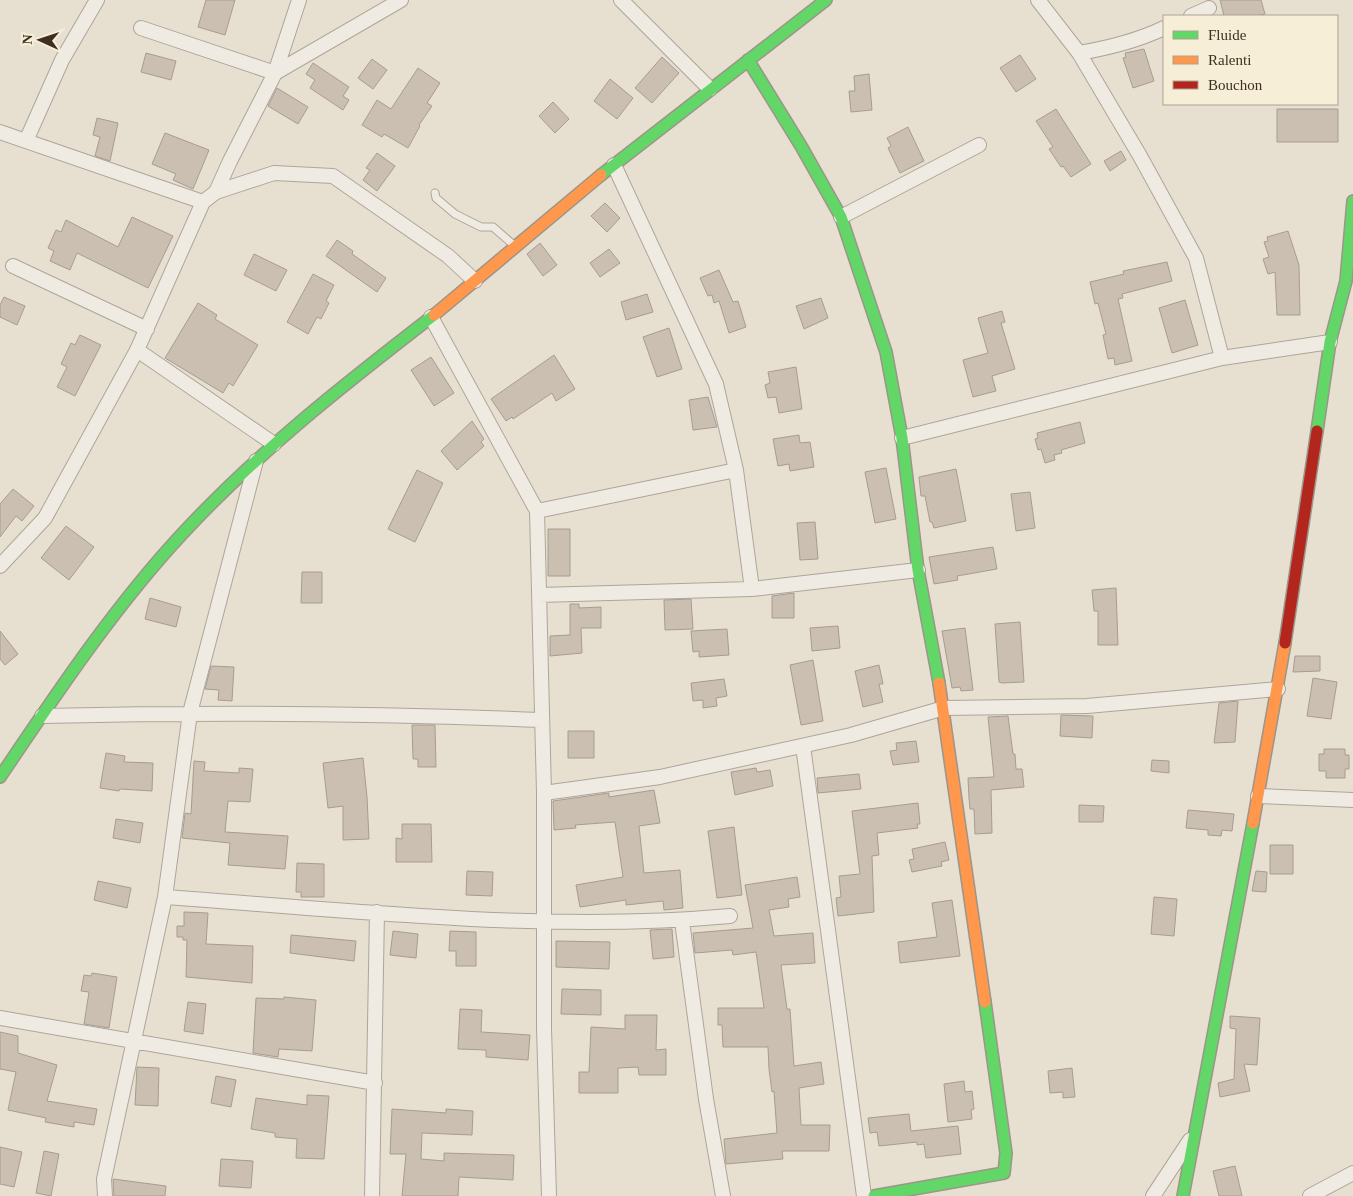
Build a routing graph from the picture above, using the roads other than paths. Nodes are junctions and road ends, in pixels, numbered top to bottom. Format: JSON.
{"nodes":[{"id":1,"x":97,"y":0,"type":"edge"},
{"id":2,"x":299,"y":0,"type":"edge"},
{"id":3,"x":401,"y":0,"type":"edge"},
{"id":4,"x":621,"y":0,"type":"edge"},
{"id":5,"x":826,"y":0,"type":"edge"},
{"id":6,"x":1038,"y":0,"type":"edge"},
{"id":7,"x":1209,"y":8,"type":"dead end"},
{"id":8,"x":1193,"y":15,"type":"edge"},
{"id":9,"x":141,"y":28,"type":"dead end"},
{"id":10,"x":1163,"y":28,"type":"edge"},
{"id":11,"x":1078,"y":53,"type":"junction"},
{"id":12,"x":748,"y":60,"type":"junction"},
{"id":13,"x":276,"y":72,"type":"junction"},
{"id":14,"x":710,"y":89,"type":"junction"},
{"id":15,"x":0,"y":132,"type":"edge"},
{"id":16,"x":26,"y":141,"type":"junction"},
{"id":17,"x":979,"y":145,"type":"dead end"},
{"id":18,"x":614,"y":164,"type":"junction"},
{"id":19,"x":216,"y":192,"type":"junction"},
{"id":20,"x":435,"y":193,"type":"dead end"},
{"id":21,"x":1353,"y":201,"type":"edge"},
{"id":22,"x":203,"y":202,"type":"junction"},
{"id":23,"x":841,"y":217,"type":"junction"},
{"id":24,"x":516,"y":247,"type":"junction"},
{"id":25,"x":13,"y":266,"type":"dead end"},
{"id":26,"x":1349,"y":280,"type":"edge"},
{"id":27,"x":475,"y":281,"type":"junction"},
{"id":28,"x":431,"y":317,"type":"junction"},
{"id":29,"x":147,"y":329,"type":"junction"},
{"id":30,"x":1330,"y":342,"type":"junction"},
{"id":31,"x":137,"y":350,"type":"junction"},
{"id":32,"x":1222,"y":358,"type":"junction"},
{"id":33,"x":902,"y":438,"type":"junction"},
{"id":34,"x":274,"y":444,"type":"junction"},
{"id":35,"x":256,"y":460,"type":"junction"},
{"id":36,"x":736,"y":470,"type":"junction"},
{"id":37,"x":537,"y":511,"type":"junction"},
{"id":38,"x":0,"y":566,"type":"edge"},
{"id":39,"x":918,"y":570,"type":"junction"},
{"id":40,"x":752,"y":589,"type":"junction"},
{"id":41,"x":539,"y":595,"type":"junction"},
{"id":42,"x":1278,"y":688,"type":"junction"},
{"id":43,"x":944,"y":708,"type":"junction"},
{"id":44,"x":190,"y":712,"type":"junction"},
{"id":45,"x":42,"y":716,"type":"junction"},
{"id":46,"x":542,"y":720,"type":"junction"},
{"id":47,"x":803,"y":746,"type":"junction"},
{"id":48,"x":0,"y":777,"type":"edge"},
{"id":49,"x":544,"y":793,"type":"junction"},
{"id":50,"x":1258,"y":796,"type":"junction"},
{"id":51,"x":1353,"y":800,"type":"edge"},
{"id":52,"x":165,"y":897,"type":"junction"},
{"id":53,"x":377,"y":912,"type":"junction"},
{"id":54,"x":730,"y":916,"type":"dead end"},
{"id":55,"x":682,"y":920,"type":"junction"},
{"id":56,"x":546,"y":922,"type":"junction"},
{"id":57,"x":0,"y":1018,"type":"edge"},
{"id":58,"x":134,"y":1042,"type":"junction"},
{"id":59,"x":375,"y":1083,"type":"junction"},
{"id":60,"x":1195,"y":1133,"type":"junction"},
{"id":61,"x":1353,"y":1173,"type":"edge"},
{"id":62,"x":105,"y":1196,"type":"edge"},
{"id":63,"x":372,"y":1196,"type":"edge"},
{"id":64,"x":549,"y":1196,"type":"edge"},
{"id":65,"x":723,"y":1196,"type":"edge"},
{"id":66,"x":864,"y":1196,"type":"edge"},
{"id":67,"x":874,"y":1196,"type":"edge"},
{"id":68,"x":1154,"y":1196,"type":"edge"},
{"id":69,"x":1183,"y":1196,"type":"edge"},
{"id":70,"x":1310,"y":1196,"type":"edge"}],
"edges":[{"from":1,"to":16,"type":"street"},
{"from":2,"to":13,"type":"street"},
{"from":3,"to":13,"type":"street"},
{"from":4,"to":14,"type":"street"},
{"from":5,"to":12,"type":"street"},
{"from":6,"to":11,"type":"street"},
{"from":7,"to":8,"type":"street"},
{"from":9,"to":13,"type":"street"},
{"from":10,"to":11,"type":"street"},
{"from":11,"to":32,"type":"street"},
{"from":12,"to":14,"type":"street"},
{"from":12,"to":23,"type":"street"},
{"from":13,"to":19,"type":"street"},
{"from":14,"to":18,"type":"street"},
{"from":15,"to":16,"type":"street"},
{"from":16,"to":22,"type":"street"},
{"from":17,"to":23,"type":"street"},
{"from":18,"to":24,"type":"street"},
{"from":18,"to":36,"type":"street"},
{"from":19,"to":22,"type":"street"},
{"from":19,"to":27,"type":"street"},
{"from":20,"to":24,"type":"lane"},
{"from":21,"to":26,"type":"street"},
{"from":22,"to":29,"type":"street"},
{"from":23,"to":33,"type":"street"},
{"from":24,"to":27,"type":"street"},
{"from":25,"to":29,"type":"street"},
{"from":26,"to":30,"type":"street"},
{"from":27,"to":28,"type":"street"},
{"from":28,"to":34,"type":"street"},
{"from":28,"to":37,"type":"street"},
{"from":29,"to":31,"type":"street"},
{"from":30,"to":32,"type":"street"},
{"from":30,"to":42,"type":"street"},
{"from":31,"to":34,"type":"street"},
{"from":31,"to":38,"type":"street"},
{"from":32,"to":33,"type":"street"},
{"from":33,"to":39,"type":"street"},
{"from":34,"to":35,"type":"street"},
{"from":35,"to":44,"type":"street"},
{"from":35,"to":45,"type":"street"},
{"from":36,"to":37,"type":"street"},
{"from":36,"to":40,"type":"street"},
{"from":37,"to":41,"type":"street"},
{"from":39,"to":40,"type":"street"},
{"from":39,"to":43,"type":"street"},
{"from":40,"to":41,"type":"street"},
{"from":41,"to":46,"type":"street"},
{"from":42,"to":43,"type":"street"},
{"from":42,"to":50,"type":"street"},
{"from":43,"to":47,"type":"street"},
{"from":43,"to":67,"type":"street"},
{"from":44,"to":45,"type":"street"},
{"from":44,"to":46,"type":"street"},
{"from":44,"to":52,"type":"street"},
{"from":45,"to":48,"type":"street"},
{"from":46,"to":49,"type":"street"},
{"from":47,"to":49,"type":"street"},
{"from":47,"to":66,"type":"street"},
{"from":49,"to":56,"type":"street"},
{"from":50,"to":51,"type":"street"},
{"from":50,"to":60,"type":"street"},
{"from":52,"to":53,"type":"street"},
{"from":52,"to":58,"type":"street"},
{"from":53,"to":56,"type":"street"},
{"from":53,"to":59,"type":"street"},
{"from":54,"to":55,"type":"street"},
{"from":55,"to":56,"type":"street"},
{"from":55,"to":65,"type":"street"},
{"from":56,"to":64,"type":"street"},
{"from":57,"to":58,"type":"street"},
{"from":58,"to":59,"type":"street"},
{"from":58,"to":62,"type":"street"},
{"from":59,"to":63,"type":"street"},
{"from":60,"to":68,"type":"street"},
{"from":60,"to":69,"type":"street"},
{"from":61,"to":70,"type":"street"}]}
